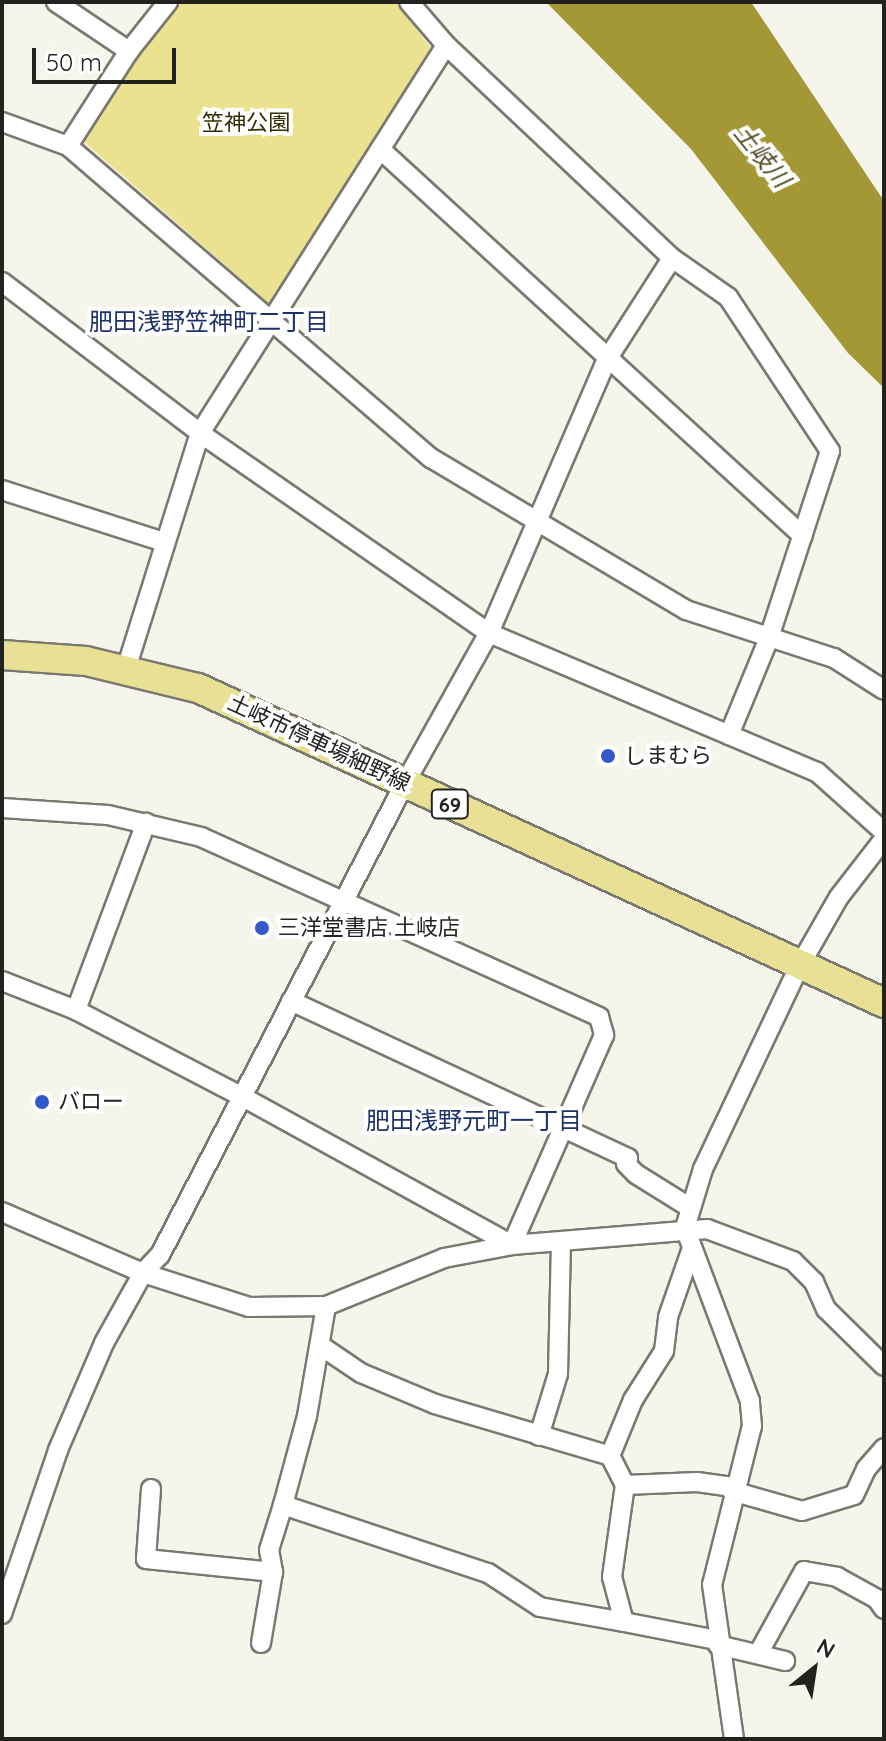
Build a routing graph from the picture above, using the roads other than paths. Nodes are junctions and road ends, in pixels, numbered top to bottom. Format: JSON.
{"nodes":[{"id":1,"x":56,"y":2,"type":"edge"},
{"id":2,"x":168,"y":2,"type":"edge"},
{"id":3,"x":409,"y":2,"type":"edge"},
{"id":4,"x":446,"y":45,"type":"junction"},
{"id":5,"x":129,"y":51,"type":"junction"},
{"id":6,"x":2,"y":122,"type":"edge"},
{"id":7,"x":68,"y":146,"type":"junction"},
{"id":8,"x":380,"y":149,"type":"junction"},
{"id":9,"x":672,"y":258,"type":"junction"},
{"id":10,"x":2,"y":282,"type":"edge"},
{"id":11,"x":271,"y":321,"type":"junction"},
{"id":12,"x":606,"y":361,"type":"junction"},
{"id":13,"x":200,"y":433,"type":"junction"},
{"id":14,"x":2,"y":490,"type":"edge"},
{"id":15,"x":536,"y":521,"type":"junction"},
{"id":16,"x":803,"y":536,"type":"junction"},
{"id":17,"x":164,"y":542,"type":"junction"},
{"id":18,"x":489,"y":633,"type":"junction"},
{"id":19,"x":769,"y":638,"type":"junction"},
{"id":20,"x":2,"y":655,"type":"edge"},
{"id":21,"x":126,"y":669,"type":"junction"},
{"id":22,"x":884,"y":690,"type":"edge"},
{"id":23,"x":729,"y":735,"type":"junction"},
{"id":24,"x":405,"y":783,"type":"junction"},
{"id":25,"x":2,"y":808,"type":"edge"},
{"id":26,"x":146,"y":823,"type":"junction"},
{"id":27,"x":884,"y":832,"type":"edge"},
{"id":28,"x":884,"y":839,"type":"edge"},
{"id":29,"x":344,"y":900,"type":"junction"},
{"id":30,"x":800,"y":965,"type":"junction"},
{"id":31,"x":2,"y":981,"type":"edge"},
{"id":32,"x":291,"y":1001,"type":"junction"},
{"id":33,"x":884,"y":1003,"type":"edge"},
{"id":34,"x":76,"y":1010,"type":"junction"},
{"id":35,"x":241,"y":1096,"type":"junction"},
{"id":36,"x":562,"y":1129,"type":"junction"},
{"id":37,"x":689,"y":1207,"type":"junction"},
{"id":38,"x":2,"y":1212,"type":"edge"},
{"id":39,"x":685,"y":1228,"type":"junction"},
{"id":40,"x":561,"y":1243,"type":"junction"},
{"id":41,"x":512,"y":1245,"type":"junction"},
{"id":42,"x":692,"y":1248,"type":"junction"},
{"id":43,"x":143,"y":1273,"type":"junction"},
{"id":44,"x":326,"y":1306,"type":"junction"},
{"id":45,"x":321,"y":1346,"type":"junction"},
{"id":46,"x":884,"y":1366,"type":"edge"},
{"id":47,"x":539,"y":1436,"type":"junction"},
{"id":48,"x":882,"y":1450,"type":"edge"},
{"id":49,"x":610,"y":1456,"type":"junction"},
{"id":50,"x":625,"y":1485,"type":"junction"},
{"id":51,"x":151,"y":1489,"type":"dead end"},
{"id":52,"x":732,"y":1489,"type":"junction"},
{"id":53,"x":283,"y":1505,"type":"junction"},
{"id":54,"x":2,"y":1555,"type":"edge"},
{"id":55,"x":21,"y":1558,"type":"junction"},
{"id":56,"x":273,"y":1572,"type":"junction"},
{"id":57,"x":884,"y":1609,"type":"edge"},
{"id":58,"x":2,"y":1614,"type":"edge"},
{"id":59,"x":624,"y":1622,"type":"junction"},
{"id":60,"x":718,"y":1642,"type":"junction"},
{"id":61,"x":261,"y":1643,"type":"dead end"},
{"id":62,"x":758,"y":1654,"type":"junction"},
{"id":63,"x":785,"y":1661,"type":"dead end"},
{"id":64,"x":734,"y":1739,"type":"edge"}],
"edges":[{"from":1,"to":5,"type":"street"},
{"from":2,"to":5,"type":"street"},
{"from":3,"to":4,"type":"street"},
{"from":4,"to":8,"type":"street"},
{"from":4,"to":9,"type":"street"},
{"from":5,"to":7,"type":"street"},
{"from":6,"to":7,"type":"street"},
{"from":7,"to":11,"type":"street"},
{"from":8,"to":11,"type":"street"},
{"from":8,"to":12,"type":"street"},
{"from":9,"to":12,"type":"street"},
{"from":9,"to":16,"type":"street"},
{"from":10,"to":13,"type":"street"},
{"from":11,"to":13,"type":"street"},
{"from":11,"to":15,"type":"street"},
{"from":12,"to":15,"type":"street"},
{"from":12,"to":16,"type":"street"},
{"from":13,"to":17,"type":"street"},
{"from":13,"to":18,"type":"street"},
{"from":14,"to":17,"type":"street"},
{"from":15,"to":18,"type":"street"},
{"from":15,"to":19,"type":"street"},
{"from":16,"to":19,"type":"street"},
{"from":17,"to":21,"type":"street"},
{"from":18,"to":23,"type":"street"},
{"from":18,"to":24,"type":"street"},
{"from":19,"to":22,"type":"street"},
{"from":19,"to":23,"type":"street"},
{"from":20,"to":21,"type":"main road","name":"土岐市停車場細野線","number":"69"},
{"from":21,"to":24,"type":"main road","name":"土岐市停車場細野線","number":"69"},
{"from":23,"to":27,"type":"street"},
{"from":24,"to":29,"type":"street"},
{"from":24,"to":30,"type":"main road","name":"土岐市停車場細野線","number":"69"},
{"from":25,"to":26,"type":"street"},
{"from":26,"to":29,"type":"street"},
{"from":26,"to":34,"type":"street"},
{"from":28,"to":30,"type":"street"},
{"from":29,"to":32,"type":"street"},
{"from":29,"to":36,"type":"street"},
{"from":30,"to":33,"type":"main road","name":"土岐市停車場細野線","number":"69"},
{"from":30,"to":37,"type":"street"},
{"from":31,"to":34,"type":"street"},
{"from":32,"to":35,"type":"street"},
{"from":32,"to":36,"type":"street"},
{"from":34,"to":35,"type":"street"},
{"from":35,"to":41,"type":"street"},
{"from":35,"to":43,"type":"street"},
{"from":36,"to":37,"type":"street"},
{"from":36,"to":41,"type":"street"},
{"from":37,"to":39,"type":"street"},
{"from":38,"to":43,"type":"street"},
{"from":39,"to":40,"type":"street"},
{"from":39,"to":42,"type":"street"},
{"from":39,"to":46,"type":"street"},
{"from":40,"to":41,"type":"street"},
{"from":40,"to":47,"type":"street"},
{"from":41,"to":44,"type":"street"},
{"from":42,"to":49,"type":"street"},
{"from":42,"to":52,"type":"street"},
{"from":43,"to":44,"type":"street"},
{"from":43,"to":55,"type":"street"},
{"from":44,"to":45,"type":"street"},
{"from":45,"to":47,"type":"street"},
{"from":45,"to":53,"type":"street"},
{"from":47,"to":49,"type":"street"},
{"from":48,"to":52,"type":"street"},
{"from":49,"to":50,"type":"street"},
{"from":50,"to":52,"type":"street"},
{"from":50,"to":59,"type":"street"},
{"from":51,"to":56,"type":"street"},
{"from":52,"to":60,"type":"street"},
{"from":53,"to":56,"type":"street"},
{"from":53,"to":59,"type":"street"},
{"from":54,"to":55,"type":"street"},
{"from":55,"to":58,"type":"street"},
{"from":56,"to":61,"type":"street"},
{"from":57,"to":62,"type":"street"},
{"from":59,"to":60,"type":"street"},
{"from":60,"to":62,"type":"street"},
{"from":60,"to":64,"type":"street"},
{"from":62,"to":63,"type":"street"}]}
